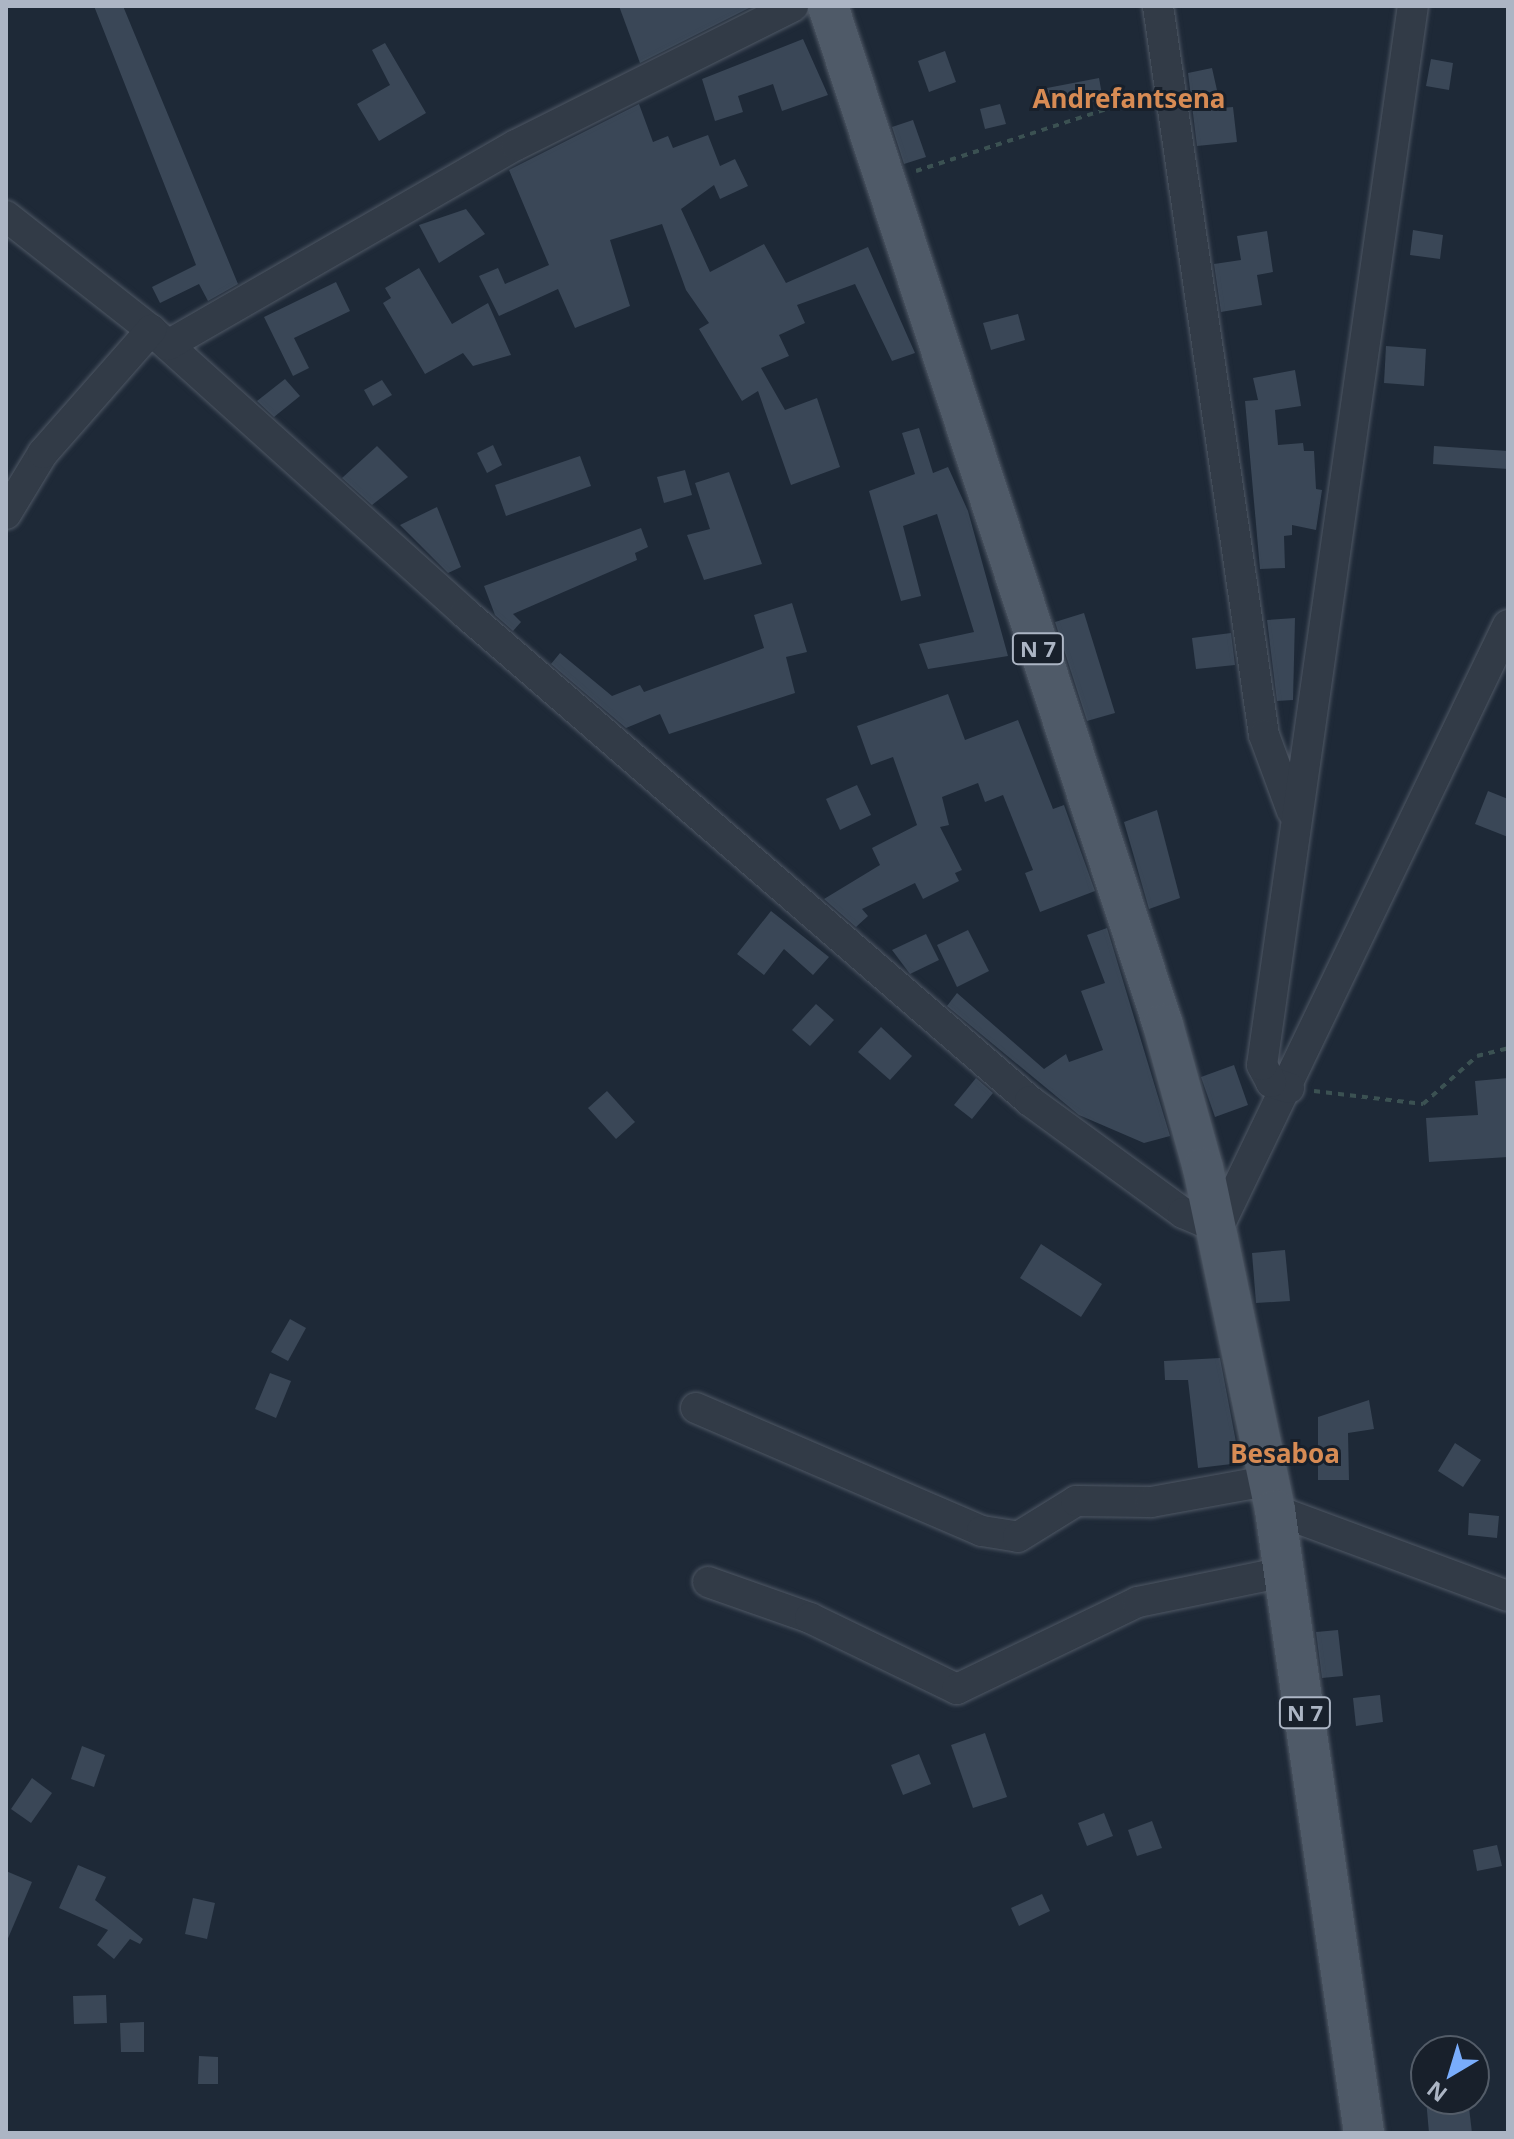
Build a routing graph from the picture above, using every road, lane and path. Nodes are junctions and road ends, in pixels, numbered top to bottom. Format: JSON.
{"nodes":[{"id":1,"x":793,"y":6,"type":"edge"},
{"id":2,"x":828,"y":6,"type":"edge"},
{"id":3,"x":1158,"y":6,"type":"edge"},
{"id":4,"x":1413,"y":6,"type":"edge"},
{"id":5,"x":1168,"y":90,"type":"junction"},
{"id":6,"x":883,"y":183,"type":"junction"},
{"id":7,"x":6,"y":216,"type":"edge"},
{"id":8,"x":160,"y":337,"type":"junction"},
{"id":9,"x":6,"y":514,"type":"edge"},
{"id":10,"x":1508,"y":625,"type":"edge"},
{"id":11,"x":1294,"y":815,"type":"junction"},
{"id":12,"x":1508,"y":1048,"type":"edge"},
{"id":13,"x":1289,"y":1088,"type":"junction"},
{"id":14,"x":1218,"y":1228,"type":"junction"},
{"id":15,"x":696,"y":1408,"type":"dead end"},
{"id":16,"x":1271,"y":1496,"type":"junction"},
{"id":17,"x":1284,"y":1572,"type":"junction"},
{"id":18,"x":708,"y":1582,"type":"dead end"},
{"id":19,"x":1508,"y":1596,"type":"edge"},
{"id":20,"x":1364,"y":2133,"type":"edge"}],
"edges":[{"from":1,"to":8,"type":"street"},
{"from":2,"to":6,"type":"main road","number":"N 7"},
{"from":3,"to":5,"type":"street"},
{"from":4,"to":11,"type":"street"},
{"from":5,"to":6,"type":"path"},
{"from":5,"to":11,"type":"street"},
{"from":6,"to":14,"type":"main road","number":"N 7"},
{"from":7,"to":8,"type":"street"},
{"from":8,"to":9,"type":"street"},
{"from":8,"to":14,"type":"street"},
{"from":10,"to":13,"type":"street"},
{"from":11,"to":13,"type":"street"},
{"from":12,"to":13,"type":"path"},
{"from":13,"to":14,"type":"street"},
{"from":14,"to":16,"type":"main road","number":"N 7"},
{"from":15,"to":16,"type":"street"},
{"from":16,"to":17,"type":"main road","number":"N 7"},
{"from":16,"to":19,"type":"street"},
{"from":17,"to":18,"type":"street"},
{"from":17,"to":20,"type":"main road","number":"N 7"}]}
